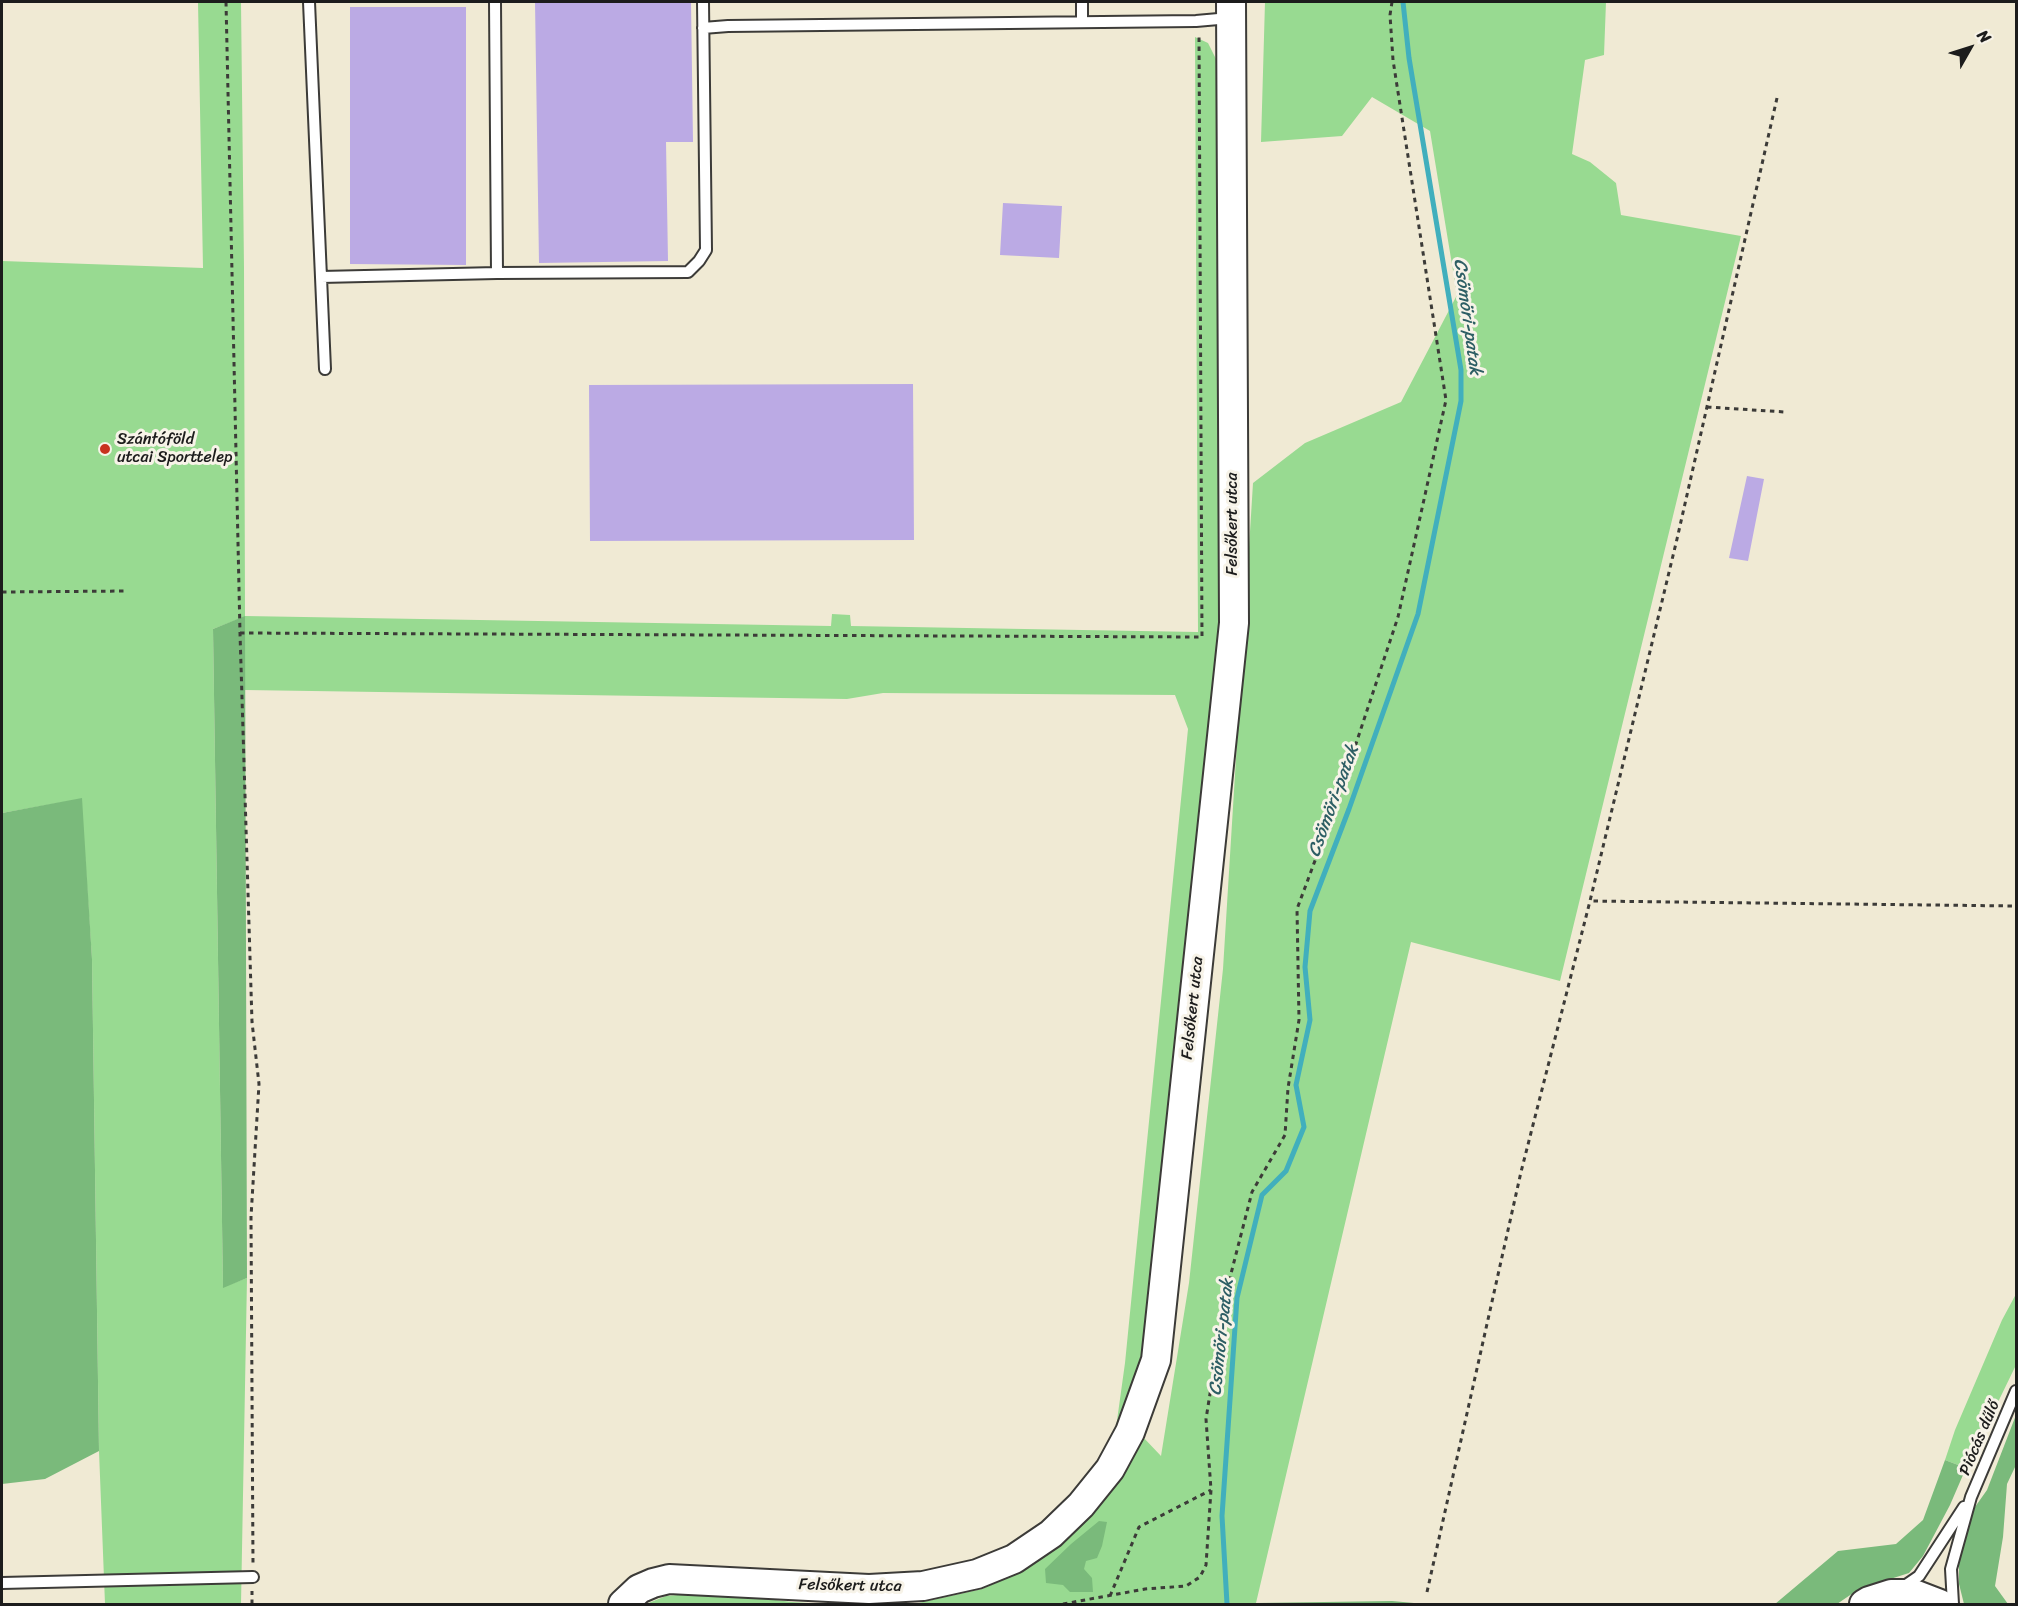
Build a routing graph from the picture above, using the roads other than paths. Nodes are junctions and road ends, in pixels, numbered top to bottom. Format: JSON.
{"nodes":[{"id":1,"x":309,"y":2,"type":"edge"},
{"id":2,"x":495,"y":2,"type":"edge"},
{"id":3,"x":703,"y":2,"type":"edge"},
{"id":4,"x":1082,"y":2,"type":"edge"},
{"id":5,"x":1230,"y":10,"type":"edge"},
{"id":6,"x":1082,"y":21,"type":"junction"},
{"id":7,"x":703,"y":28,"type":"junction"},
{"id":8,"x":497,"y":273,"type":"junction"},
{"id":9,"x":321,"y":277,"type":"junction"},
{"id":10,"x":325,"y":369,"type":"dead end"},
{"id":11,"x":2016,"y":1391,"type":"edge"},
{"id":12,"x":1971,"y":1497,"type":"junction"},
{"id":13,"x":253,"y":1577,"type":"road end"},
{"id":14,"x":2,"y":1583,"type":"edge"},
{"id":15,"x":1891,"y":1594,"type":"junction"},
{"id":16,"x":623,"y":1605,"type":"edge"},
{"id":17,"x":1864,"y":1605,"type":"edge"},
{"id":18,"x":1940,"y":1605,"type":"edge"},
{"id":19,"x":1953,"y":1605,"type":"edge"}],
"edges":[{"from":1,"to":9,"type":"lane"},
{"from":2,"to":8,"type":"lane"},
{"from":3,"to":7,"type":"lane"},
{"from":4,"to":6,"type":"lane"},
{"from":5,"to":6,"type":"lane"},
{"from":5,"to":16,"type":"street","name":"Felsőkert utca"},
{"from":6,"to":7,"type":"lane"},
{"from":7,"to":8,"type":"lane"},
{"from":8,"to":9,"type":"lane"},
{"from":9,"to":10,"type":"lane"},
{"from":11,"to":12,"type":"lane","name":"Piócás dűlő"},
{"from":12,"to":15,"type":"lane","name":"Piócás dűlő"},
{"from":12,"to":19,"type":"lane","name":"Piócás dűlő"},
{"from":13,"to":14,"type":"lane"},
{"from":15,"to":17,"type":"street"},
{"from":15,"to":18,"type":"street"}]}
